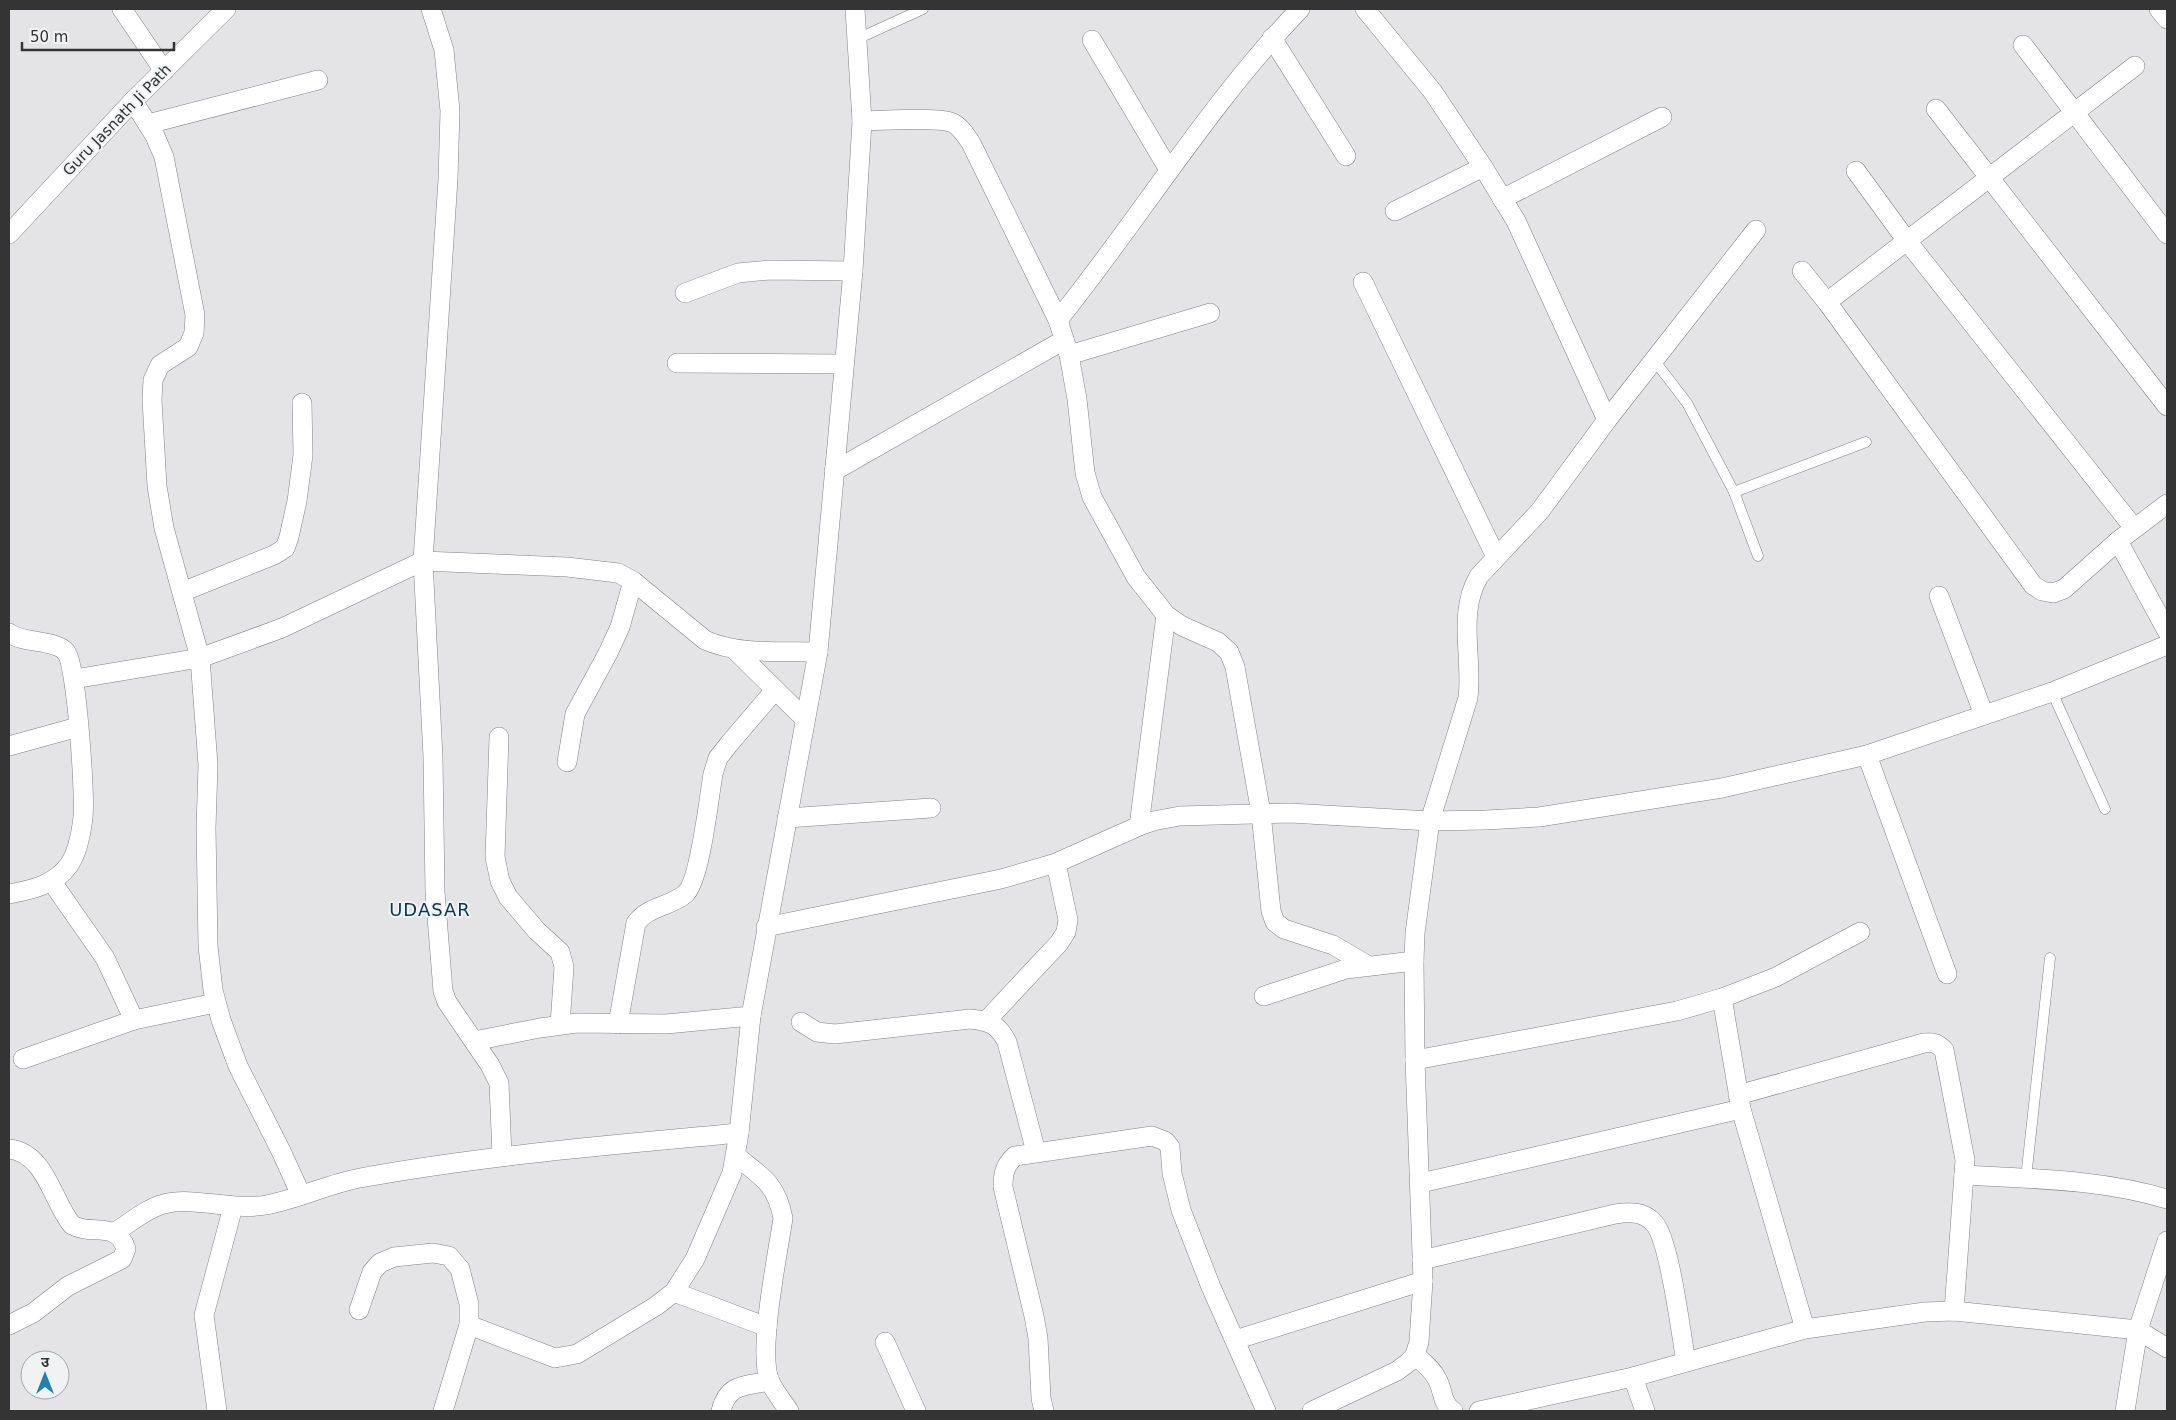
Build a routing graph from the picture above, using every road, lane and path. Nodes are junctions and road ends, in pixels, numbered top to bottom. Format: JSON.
{"nodes":[{"id":1,"x":122,"y":9,"type":"edge"},
{"id":2,"x":226,"y":9,"type":"edge"},
{"id":3,"x":431,"y":9,"type":"edge"},
{"id":4,"x":855,"y":9,"type":"edge"},
{"id":5,"x":923,"y":9,"type":"edge"},
{"id":6,"x":1300,"y":9,"type":"edge"},
{"id":7,"x":1365,"y":9,"type":"edge"},
{"id":8,"x":2159,"y":9,"type":"edge"},
{"id":9,"x":2167,"y":19,"type":"edge"},
{"id":10,"x":1272,"y":38,"type":"junction"},
{"id":11,"x":856,"y":39,"type":"junction"},
{"id":12,"x":1092,"y":40,"type":"dead end"},
{"id":13,"x":2023,"y":45,"type":"dead end"},
{"id":14,"x":2135,"y":66,"type":"dead end"},
{"id":15,"x":164,"y":71,"type":"junction"},
{"id":16,"x":318,"y":80,"type":"dead end"},
{"id":17,"x":133,"y":101,"type":"junction"},
{"id":18,"x":1936,"y":109,"type":"dead end"},
{"id":19,"x":2074,"y":112,"type":"junction"},
{"id":20,"x":1662,"y":117,"type":"dead end"},
{"id":21,"x":862,"y":121,"type":"junction"},
{"id":22,"x":148,"y":124,"type":"junction"},
{"id":23,"x":1346,"y":156,"type":"dead end"},
{"id":24,"x":1483,"y":166,"type":"junction"},
{"id":25,"x":1169,"y":170,"type":"junction"},
{"id":26,"x":1856,"y":171,"type":"dead end"},
{"id":27,"x":1990,"y":176,"type":"junction"},
{"id":28,"x":1502,"y":199,"type":"junction"},
{"id":29,"x":1395,"y":211,"type":"dead end"},
{"id":30,"x":1756,"y":230,"type":"dead end"},
{"id":31,"x":9,"y":234,"type":"edge"},
{"id":32,"x":2167,"y":234,"type":"edge"},
{"id":33,"x":1907,"y":241,"type":"junction"},
{"id":34,"x":853,"y":271,"type":"junction"},
{"id":35,"x":1802,"y":271,"type":"dead end"},
{"id":36,"x":1363,"y":282,"type":"dead end"},
{"id":37,"x":685,"y":293,"type":"dead end"},
{"id":38,"x":1828,"y":302,"type":"junction"},
{"id":39,"x":1210,"y":313,"type":"dead end"},
{"id":40,"x":1058,"y":320,"type":"junction"},
{"id":41,"x":1066,"y":348,"type":"junction"},
{"id":42,"x":1654,"y":360,"type":"junction"},
{"id":43,"x":677,"y":363,"type":"dead end"},
{"id":44,"x":844,"y":364,"type":"junction"},
{"id":45,"x":302,"y":403,"type":"dead end"},
{"id":46,"x":2167,"y":406,"type":"edge"},
{"id":47,"x":1608,"y":420,"type":"junction"},
{"id":48,"x":1866,"y":442,"type":"dead end"},
{"id":49,"x":834,"y":471,"type":"junction"},
{"id":50,"x":1734,"y":492,"type":"junction"},
{"id":51,"x":2167,"y":504,"type":"edge"},
{"id":52,"x":2134,"y":528,"type":"junction"},
{"id":53,"x":2118,"y":541,"type":"junction"},
{"id":54,"x":1758,"y":556,"type":"dead end"},
{"id":55,"x":1496,"y":557,"type":"junction"},
{"id":56,"x":423,"y":561,"type":"junction"},
{"id":57,"x":633,"y":581,"type":"junction"},
{"id":58,"x":182,"y":592,"type":"junction"},
{"id":59,"x":1939,"y":596,"type":"dead end"},
{"id":60,"x":1166,"y":615,"type":"junction"},
{"id":61,"x":2167,"y":631,"type":"edge"},
{"id":62,"x":9,"y":633,"type":"edge"},
{"id":63,"x":2167,"y":645,"type":"edge"},
{"id":64,"x":734,"y":649,"type":"junction"},
{"id":65,"x":818,"y":652,"type":"junction"},
{"id":66,"x":200,"y":658,"type":"junction"},
{"id":67,"x":74,"y":679,"type":"junction"},
{"id":68,"x":775,"y":690,"type":"junction"},
{"id":69,"x":2052,"y":692,"type":"junction"},
{"id":70,"x":1984,"y":715,"type":"junction"},
{"id":71,"x":805,"y":720,"type":"junction"},
{"id":72,"x":78,"y":727,"type":"junction"},
{"id":73,"x":499,"y":737,"type":"dead end"},
{"id":74,"x":9,"y":746,"type":"edge"},
{"id":75,"x":1867,"y":755,"type":"junction"},
{"id":76,"x":567,"y":762,"type":"dead end"},
{"id":77,"x":931,"y":808,"type":"dead end"},
{"id":78,"x":2105,"y":809,"type":"dead end"},
{"id":79,"x":1261,"y":814,"type":"junction"},
{"id":80,"x":787,"y":818,"type":"junction"},
{"id":81,"x":1430,"y":821,"type":"junction"},
{"id":82,"x":1139,"y":826,"type":"junction"},
{"id":83,"x":1056,"y":863,"type":"junction"},
{"id":84,"x":52,"y":882,"type":"junction"},
{"id":85,"x":9,"y":894,"type":"edge"},
{"id":86,"x":766,"y":927,"type":"junction"},
{"id":87,"x":1860,"y":932,"type":"dead end"},
{"id":88,"x":2050,"y":958,"type":"dead end"},
{"id":89,"x":1414,"y":961,"type":"junction"},
{"id":90,"x":1367,"y":965,"type":"junction"},
{"id":91,"x":1947,"y":974,"type":"dead end"},
{"id":92,"x":1264,"y":996,"type":"dead end"},
{"id":93,"x":1722,"y":998,"type":"junction"},
{"id":94,"x":215,"y":1003,"type":"junction"},
{"id":95,"x":750,"y":1016,"type":"junction"},
{"id":96,"x":134,"y":1020,"type":"junction"},
{"id":97,"x":986,"y":1021,"type":"junction"},
{"id":98,"x":801,"y":1022,"type":"dead end"},
{"id":99,"x":618,"y":1024,"type":"junction"},
{"id":100,"x":560,"y":1026,"type":"junction"},
{"id":101,"x":474,"y":1041,"type":"junction"},
{"id":102,"x":23,"y":1059,"type":"dead end"},
{"id":103,"x":1415,"y":1060,"type":"junction"},
{"id":104,"x":1740,"y":1102,"type":"junction"},
{"id":105,"x":739,"y":1133,"type":"junction"},
{"id":106,"x":9,"y":1149,"type":"edge"},
{"id":107,"x":1036,"y":1152,"type":"junction"},
{"id":108,"x":502,"y":1156,"type":"junction"},
{"id":109,"x":736,"y":1156,"type":"junction"},
{"id":110,"x":1964,"y":1175,"type":"junction"},
{"id":111,"x":2026,"y":1178,"type":"junction"},
{"id":112,"x":1420,"y":1183,"type":"junction"},
{"id":113,"x":301,"y":1195,"type":"junction"},
{"id":114,"x":2167,"y":1199,"type":"edge"},
{"id":115,"x":234,"y":1207,"type":"junction"},
{"id":116,"x":116,"y":1232,"type":"junction"},
{"id":117,"x":2167,"y":1241,"type":"edge"},
{"id":118,"x":1422,"y":1260,"type":"junction"},
{"id":119,"x":1423,"y":1281,"type":"junction"},
{"id":120,"x":674,"y":1292,"type":"junction"},
{"id":121,"x":359,"y":1310,"type":"dead end"},
{"id":122,"x":1954,"y":1311,"type":"junction"},
{"id":123,"x":9,"y":1324,"type":"edge"},
{"id":124,"x":469,"y":1325,"type":"junction"},
{"id":125,"x":767,"y":1327,"type":"junction"},
{"id":126,"x":1805,"y":1329,"type":"junction"},
{"id":127,"x":2138,"y":1330,"type":"junction"},
{"id":128,"x":1235,"y":1340,"type":"junction"},
{"id":129,"x":885,"y":1342,"type":"dead end"},
{"id":130,"x":2167,"y":1348,"type":"edge"},
{"id":131,"x":1415,"y":1355,"type":"junction"},
{"id":132,"x":1686,"y":1362,"type":"junction"},
{"id":133,"x":1633,"y":1377,"type":"junction"},
{"id":134,"x":770,"y":1381,"type":"junction"},
{"id":135,"x":216,"y":1411,"type":"edge"},
{"id":136,"x":443,"y":1411,"type":"edge"},
{"id":137,"x":721,"y":1411,"type":"edge"},
{"id":138,"x":789,"y":1411,"type":"edge"},
{"id":139,"x":916,"y":1411,"type":"edge"},
{"id":140,"x":1044,"y":1411,"type":"edge"},
{"id":141,"x":1266,"y":1411,"type":"edge"},
{"id":142,"x":1312,"y":1411,"type":"edge"},
{"id":143,"x":1452,"y":1411,"type":"edge"},
{"id":144,"x":1479,"y":1411,"type":"edge"},
{"id":145,"x":1645,"y":1411,"type":"edge"},
{"id":146,"x":2125,"y":1411,"type":"edge"}],
"edges":[{"from":1,"to":15,"type":"street"},
{"from":2,"to":15,"type":"street","name":"Guru Jasnath Ji Path"},
{"from":3,"to":56,"type":"street"},
{"from":4,"to":11,"type":"street"},
{"from":5,"to":11,"type":"lane"},
{"from":6,"to":10,"type":"street"},
{"from":7,"to":24,"type":"street"},
{"from":8,"to":9,"type":"street"},
{"from":10,"to":23,"type":"street"},
{"from":10,"to":25,"type":"street"},
{"from":11,"to":21,"type":"street"},
{"from":12,"to":25,"type":"street"},
{"from":13,"to":19,"type":"street"},
{"from":14,"to":19,"type":"street"},
{"from":15,"to":17,"type":"street","name":"Guru Jasnath Ji Path"},
{"from":16,"to":22,"type":"street"},
{"from":17,"to":22,"type":"street"},
{"from":17,"to":31,"type":"street","name":"Guru Jasnath Ji Path"},
{"from":18,"to":27,"type":"street"},
{"from":19,"to":27,"type":"street"},
{"from":19,"to":32,"type":"street"},
{"from":20,"to":28,"type":"street"},
{"from":21,"to":34,"type":"street"},
{"from":21,"to":40,"type":"street"},
{"from":22,"to":58,"type":"street"},
{"from":24,"to":28,"type":"street"},
{"from":24,"to":29,"type":"street"},
{"from":25,"to":40,"type":"street"},
{"from":26,"to":33,"type":"street"},
{"from":27,"to":33,"type":"street"},
{"from":27,"to":46,"type":"street"},
{"from":28,"to":47,"type":"street"},
{"from":30,"to":42,"type":"street"},
{"from":33,"to":38,"type":"street"},
{"from":33,"to":52,"type":"street"},
{"from":34,"to":37,"type":"street"},
{"from":34,"to":44,"type":"street"},
{"from":35,"to":38,"type":"street"},
{"from":36,"to":55,"type":"street"},
{"from":38,"to":53,"type":"street"},
{"from":39,"to":41,"type":"street"},
{"from":40,"to":41,"type":"street"},
{"from":41,"to":49,"type":"street"},
{"from":41,"to":60,"type":"street"},
{"from":42,"to":47,"type":"street"},
{"from":42,"to":50,"type":"lane"},
{"from":43,"to":44,"type":"street"},
{"from":44,"to":49,"type":"street"},
{"from":45,"to":58,"type":"street"},
{"from":47,"to":55,"type":"street"},
{"from":48,"to":50,"type":"lane"},
{"from":49,"to":65,"type":"street"},
{"from":50,"to":54,"type":"lane"},
{"from":51,"to":52,"type":"street"},
{"from":52,"to":53,"type":"street"},
{"from":53,"to":61,"type":"street"},
{"from":55,"to":81,"type":"street"},
{"from":56,"to":57,"type":"street"},
{"from":56,"to":66,"type":"street"},
{"from":56,"to":101,"type":"street"},
{"from":57,"to":64,"type":"street"},
{"from":57,"to":76,"type":"street"},
{"from":58,"to":66,"type":"street"},
{"from":59,"to":70,"type":"street"},
{"from":60,"to":79,"type":"street"},
{"from":60,"to":82,"type":"street"},
{"from":62,"to":67,"type":"street"},
{"from":63,"to":69,"type":"street"},
{"from":64,"to":65,"type":"street"},
{"from":64,"to":68,"type":"street"},
{"from":65,"to":71,"type":"street"},
{"from":66,"to":67,"type":"street"},
{"from":66,"to":94,"type":"street"},
{"from":67,"to":72,"type":"street"},
{"from":68,"to":71,"type":"street"},
{"from":68,"to":99,"type":"street"},
{"from":69,"to":70,"type":"street"},
{"from":69,"to":78,"type":"lane"},
{"from":70,"to":75,"type":"street"},
{"from":71,"to":80,"type":"street"},
{"from":72,"to":74,"type":"street"},
{"from":72,"to":84,"type":"street"},
{"from":73,"to":100,"type":"street"},
{"from":75,"to":81,"type":"street"},
{"from":75,"to":91,"type":"street"},
{"from":77,"to":80,"type":"street"},
{"from":79,"to":81,"type":"street"},
{"from":79,"to":82,"type":"street"},
{"from":79,"to":90,"type":"street"},
{"from":80,"to":86,"type":"street"},
{"from":81,"to":89,"type":"street"},
{"from":82,"to":83,"type":"street"},
{"from":83,"to":86,"type":"street"},
{"from":83,"to":97,"type":"street"},
{"from":84,"to":85,"type":"street"},
{"from":84,"to":96,"type":"street"},
{"from":86,"to":95,"type":"street"},
{"from":87,"to":93,"type":"street"},
{"from":88,"to":111,"type":"lane"},
{"from":89,"to":90,"type":"street"},
{"from":89,"to":103,"type":"street"},
{"from":90,"to":92,"type":"street"},
{"from":93,"to":103,"type":"street"},
{"from":93,"to":104,"type":"street"},
{"from":94,"to":96,"type":"street"},
{"from":94,"to":113,"type":"street"},
{"from":95,"to":99,"type":"street"},
{"from":95,"to":105,"type":"street"},
{"from":96,"to":102,"type":"street"},
{"from":97,"to":98,"type":"street"},
{"from":97,"to":107,"type":"street"},
{"from":99,"to":100,"type":"street"},
{"from":100,"to":101,"type":"street"},
{"from":101,"to":108,"type":"street"},
{"from":103,"to":112,"type":"street"},
{"from":104,"to":110,"type":"street"},
{"from":104,"to":112,"type":"street"},
{"from":104,"to":126,"type":"street"},
{"from":105,"to":108,"type":"street"},
{"from":105,"to":109,"type":"street"},
{"from":106,"to":116,"type":"street"},
{"from":107,"to":128,"type":"street"},
{"from":107,"to":140,"type":"street"},
{"from":108,"to":113,"type":"street"},
{"from":109,"to":120,"type":"street"},
{"from":109,"to":125,"type":"street"},
{"from":110,"to":111,"type":"street"},
{"from":110,"to":122,"type":"street"},
{"from":111,"to":114,"type":"street"},
{"from":112,"to":118,"type":"street"},
{"from":113,"to":115,"type":"street"},
{"from":115,"to":116,"type":"street"},
{"from":115,"to":135,"type":"street"},
{"from":116,"to":123,"type":"street"},
{"from":117,"to":127,"type":"street"},
{"from":118,"to":119,"type":"street"},
{"from":118,"to":132,"type":"street"},
{"from":119,"to":128,"type":"street"},
{"from":119,"to":131,"type":"street"},
{"from":120,"to":124,"type":"street"},
{"from":120,"to":125,"type":"street"},
{"from":121,"to":124,"type":"street"},
{"from":122,"to":126,"type":"street"},
{"from":122,"to":127,"type":"street"},
{"from":124,"to":136,"type":"street"},
{"from":125,"to":134,"type":"street"},
{"from":126,"to":132,"type":"street"},
{"from":127,"to":130,"type":"street"},
{"from":127,"to":146,"type":"street"},
{"from":128,"to":141,"type":"street"},
{"from":129,"to":139,"type":"street"},
{"from":131,"to":142,"type":"street"},
{"from":131,"to":143,"type":"street"},
{"from":132,"to":133,"type":"street"},
{"from":133,"to":144,"type":"street"},
{"from":133,"to":145,"type":"street"},
{"from":134,"to":137,"type":"street"},
{"from":134,"to":138,"type":"street"}]}
